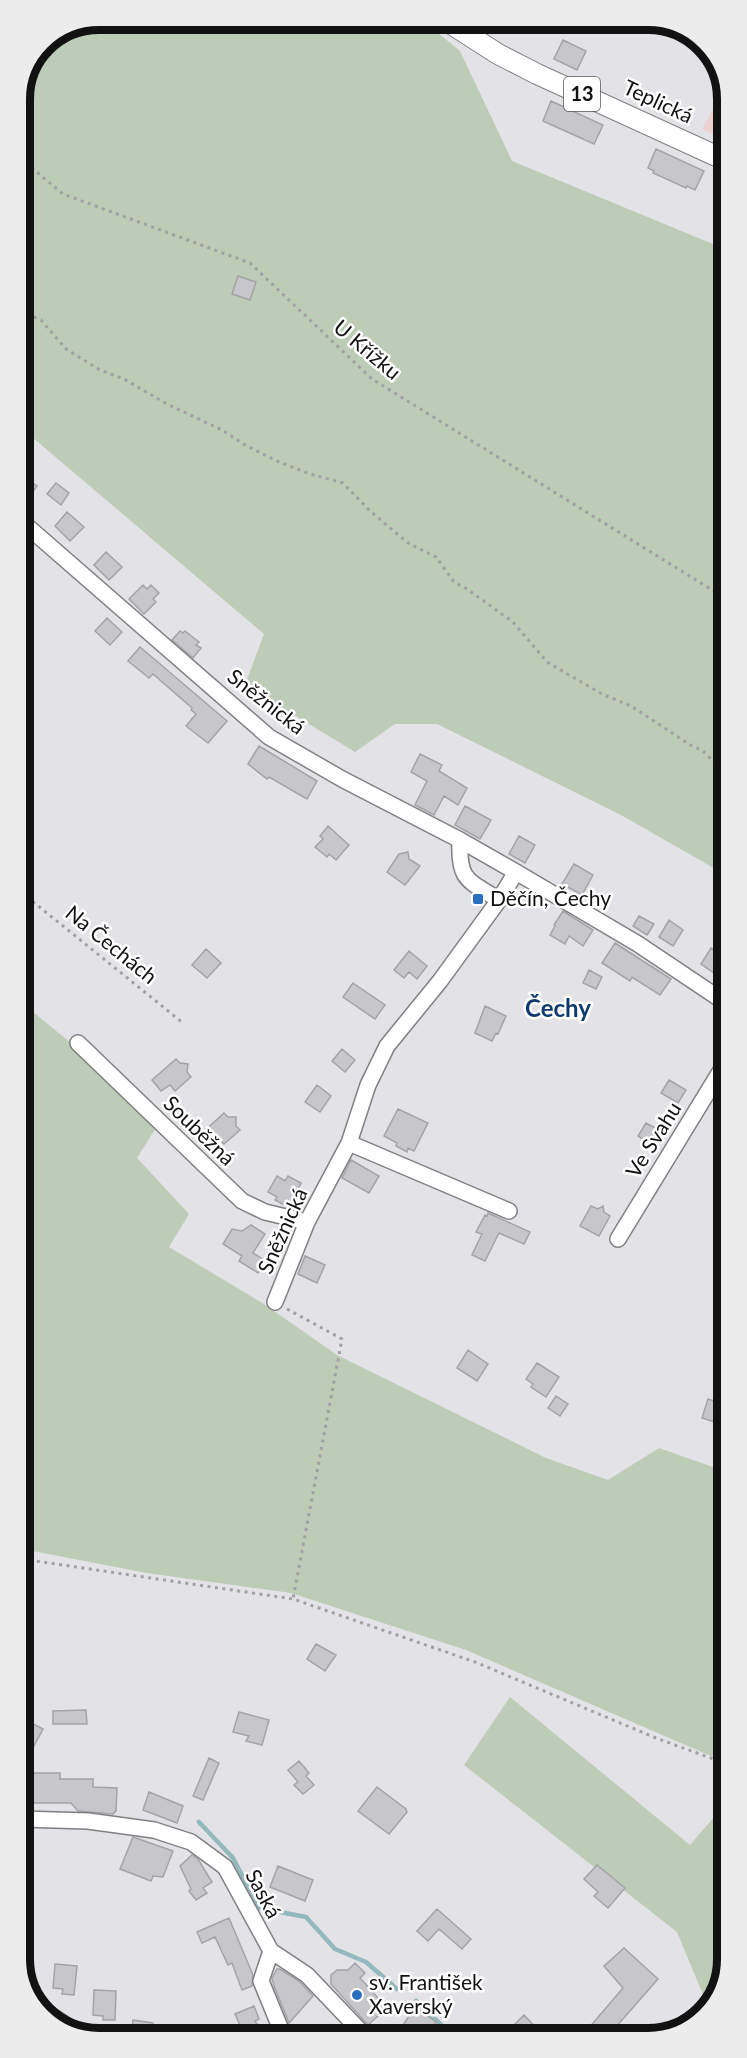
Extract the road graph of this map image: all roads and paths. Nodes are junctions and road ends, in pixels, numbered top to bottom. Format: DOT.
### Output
graph roads {
  1 [pos="461,30"];
  2 [pos="717,156"];
  3 [pos="30,166"];
  4 [pos="30,315"];
  5 [pos="30,529"];
  6 [pos="717,592"];
  7 [pos="717,765"];
  8 [pos="460,840"];
  9 [pos="516,872"];
  10 [pos="30,899"];
  11 [pos="500,900"];
  12 [pos="717,997"];
  13 [pos="183,1023"];
  14 [pos="78,1043"];
  15 [pos="717,1077"];
  16 [pos="349,1143"];
  17 [pos="509,1211"];
  18 [pos="307,1222"];
  19 [pos="618,1239"];
  20 [pos="275,1302"];
  21 [pos="30,1560"];
  22 [pos="293,1599"];
  23 [pos="717,1760"];
  24 [pos="30,1819"];
  25 [pos="271,1951"];
  26 [pos="280,2028"];
  27 [pos="357,2028"];
  1 -- 2 [label="main road, Teplická / 13"];
  3 -- 6 [label="path, U Křížku"];
  4 -- 7 [label="path"];
  5 -- 8 [label="street, Sněžnická"];
  8 -- 9 [label="street, Sněžnická"];
  8 -- 11 [label="street"];
  9 -- 11 [label="street, Sněžnická"];
  9 -- 12 [label="street, Sněžnická"];
  10 -- 13 [label="path, Na Čechách"];
  11 -- 16 [label="street, Sněžnická"];
  14 -- 18 [label="street, Souběžná"];
  15 -- 19 [label="street, Ve Svahu"];
  16 -- 17 [label="street"];
  16 -- 18 [label="street, Sněžnická"];
  18 -- 20 [label="street, Sněžnická"];
  20 -- 22 [label="path, Sněžnická"];
  21 -- 22 [label="path"];
  22 -- 23 [label="path"];
  24 -- 25 [label="street, Saská"];
  25 -- 26 [label="street, Saská"];
  25 -- 27 [label="street"];
}
